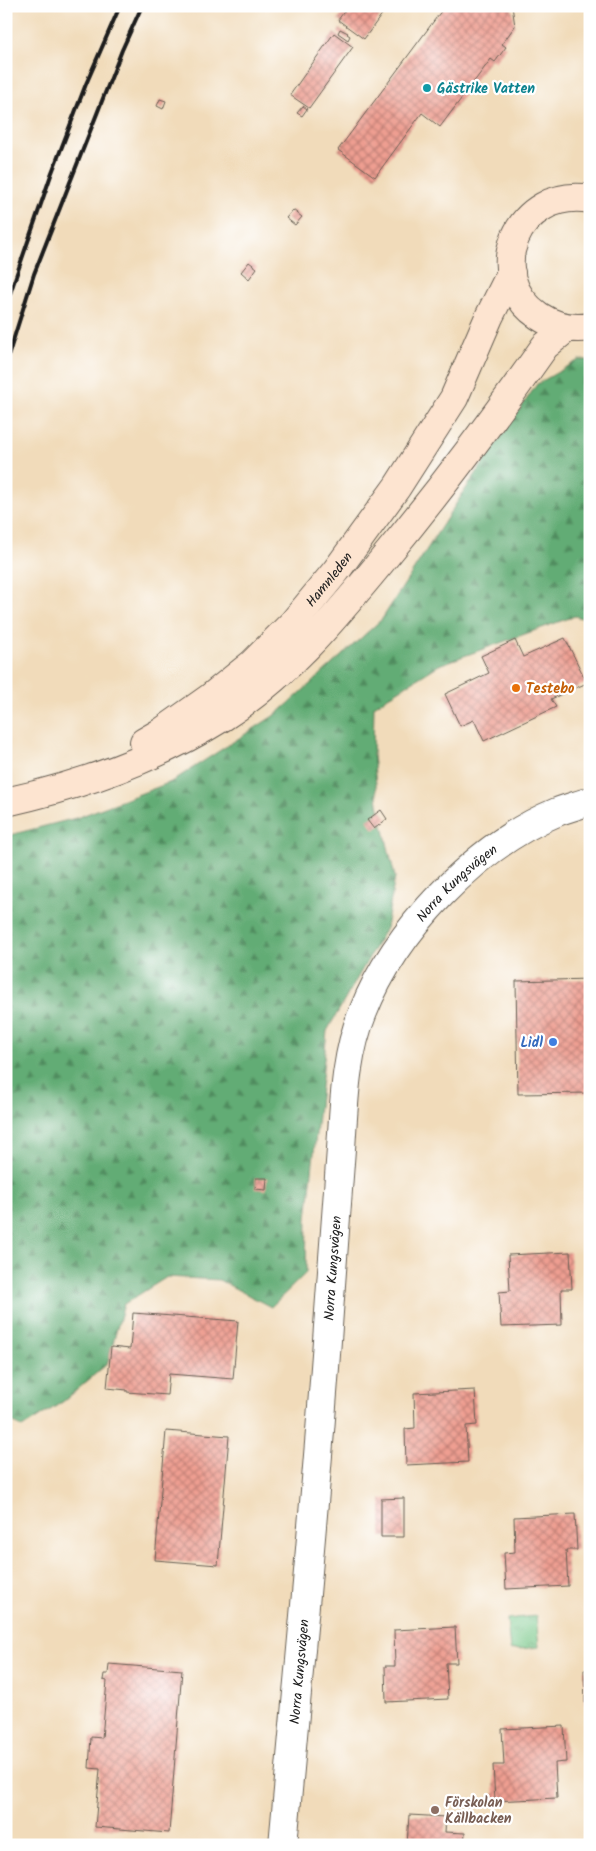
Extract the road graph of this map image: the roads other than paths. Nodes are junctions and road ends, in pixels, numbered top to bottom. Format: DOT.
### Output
graph roads {
  1 [pos="590,199"];
  2 [pos="511,273"];
  3 [pos="584,327"];
  4 [pos="45,794"];
  5 [pos="590,801"];
  6 [pos="6,802"];
  7 [pos="283,1845"];
  1 -- 2 [label="main road"];
  2 -- 3 [label="main road"];
  2 -- 4 [label="main road, Hamnleden"];
  3 -- 4 [label="main road, Hamnleden"];
  4 -- 6 [label="main road, Hamnleden"];
  5 -- 7 [label="street, Norra Kungsvägen"];
}
